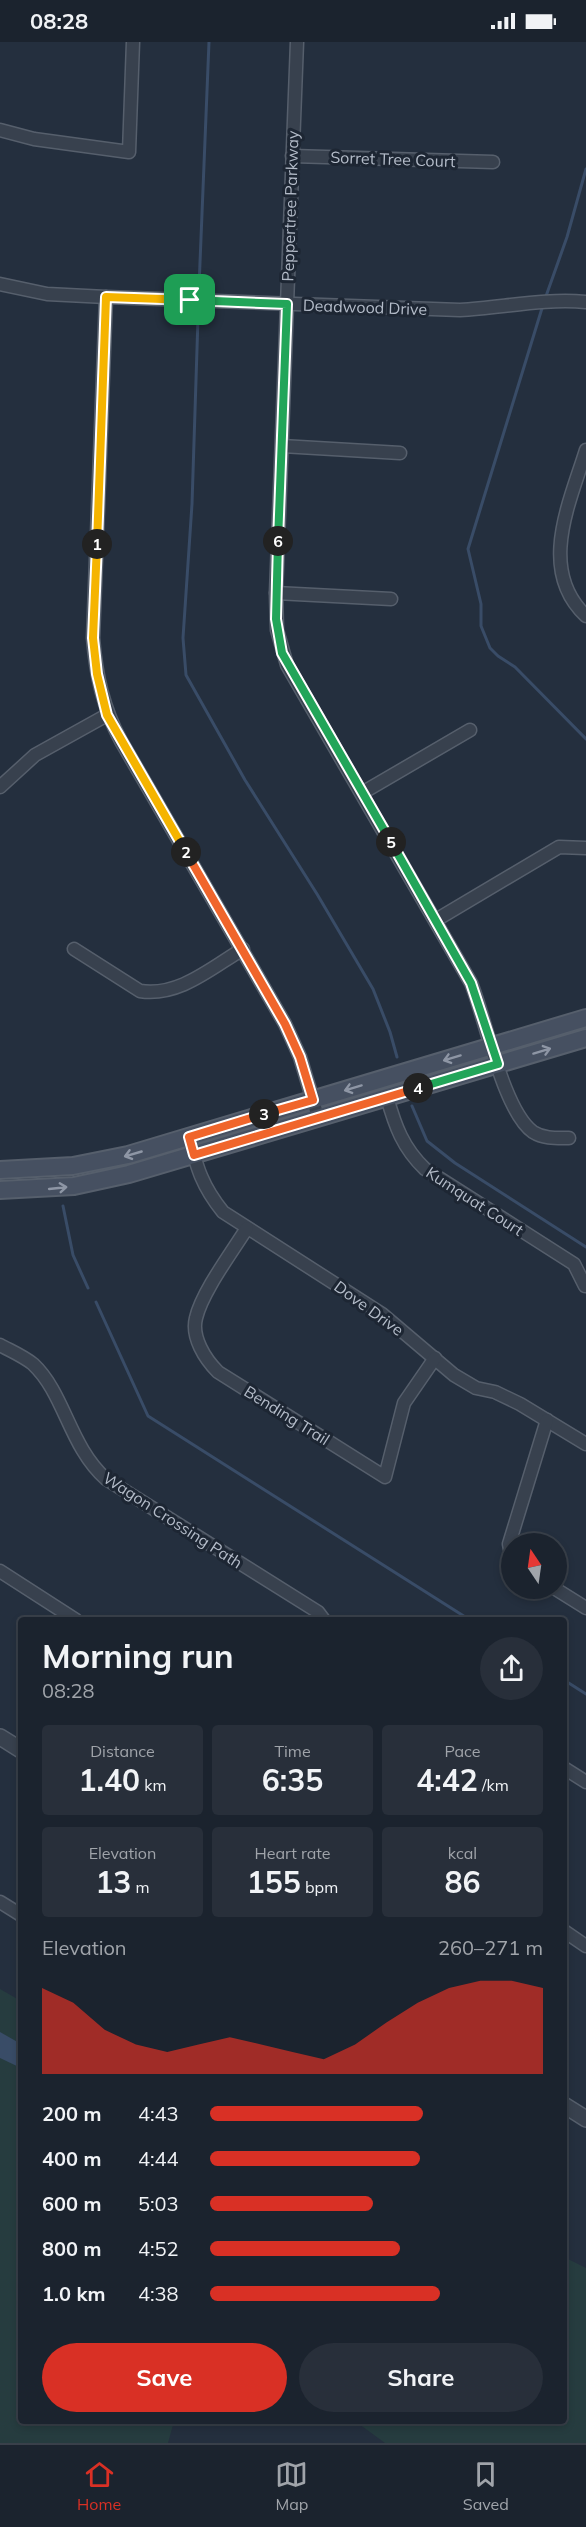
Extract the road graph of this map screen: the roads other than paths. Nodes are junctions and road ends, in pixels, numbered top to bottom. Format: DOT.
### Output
graph roads {
  1 [pos="133,42"];
  2 [pos="297,42"];
  3 [pos="0,130"];
  4 [pos="292,156"];
  5 [pos="493,162"];
  6 [pos="0,284"];
  7 [pos="106,297"];
  8 [pos="586,302"];
  9 [pos="287,304"];
  10 [pos="282,446"];
  11 [pos="586,450"];
  12 [pos="400,453"];
  13 [pos="276,594"];
  14 [pos="391,599"];
  15 [pos="586,616"];
  16 [pos="107,715"];
  17 [pos="470,730"];
  18 [pos="0,787"];
  19 [pos="362,793"];
  20 [pos="586,848"];
  21 [pos="436,920"];
  22 [pos="243,949"];
  23 [pos="74,950"];
  24 [pos="586,1018"];
  25 [pos="586,1038"];
  26 [pos="492,1046"];
  27 [pos="498,1064"];
  28 [pos="393,1096"];
  29 [pos="313,1100"];
  30 [pos="318,1117"];
  31 [pos="189,1137"];
  32 [pos="569,1138"];
  33 [pos="194,1155"];
  34 [pos="0,1170"];
  35 [pos="0,1190"];
  36 [pos="247,1228"];
  37 [pos="585,1286"];
  38 [pos="0,1345"];
  39 [pos="435,1358"];
  40 [pos="547,1420"];
  41 [pos="586,1444"];
  42 [pos="512,1533"];
  43 [pos="0,1571"];
  44 [pos="567,1596"];
  45 [pos="586,1608"];
  46 [pos="71,1617"];
  47 [pos="322,1617"];
  48 [pos="0,1737"];
  49 [pos="18,1748"];
  50 [pos="567,1770"];
  51 [pos="586,1782"];
  52 [pos="0,1902"];
  53 [pos="18,1913"];
  54 [pos="567,1934"];
  55 [pos="586,1946"];
  56 [pos="567,2107"];
  57 [pos="586,2119"];
  1 -- 3 [label="street"];
  2 -- 4 [label="street, Peppertree Parkway"];
  4 -- 5 [label="street, Sorret Tree Court"];
  4 -- 9 [label="street, Peppertree Parkway"];
  6 -- 7 [label="street, Deadwood Drive"];
  7 -- 9 [label="street, Deadwood Drive"];
  7 -- 16 [label="street"];
  8 -- 9 [label="street, Deadwood Drive"];
  9 -- 10 [label="street, Peppertree Parkway"];
  10 -- 12 [label="street"];
  10 -- 13 [label="street, Peppertree Parkway"];
  11 -- 15 [label="street"];
  13 -- 14 [label="street"];
  13 -- 19 [label="street, Peppertree Parkway"];
  16 -- 18 [label="street"];
  16 -- 22 [label="street"];
  17 -- 19 [label="street"];
  19 -- 21 [label="street, Peppertree Parkway"];
  20 -- 21 [label="street"];
  21 -- 26 [label="street, Peppertree Parkway"];
  22 -- 23 [label="street"];
  22 -- 29 [label="street"];
  24 -- 26 [label="main road"];
  27 -- 25 [label="main road, one-way"];
  26 -- 27 [label="street, Peppertree Parkway"];
  26 -- 29 [label="main road, one-way"];
  27 -- 28 [label="main road"];
  27 -- 32 [label="street, Peppertree Parkway"];
  28 -- 30 [label="main road"];
  28 -- 37 [label="street, Kumquat Court"];
  29 -- 30 [label="street"];
  29 -- 31 [label="main road"];
  30 -- 33 [label="main road"];
  31 -- 33 [label="street, Dove Drive"];
  31 -- 34 [label="main road, one-way"];
  35 -- 33 [label="main road, one-way"];
  33 -- 36 [label="street, Dove Drive"];
  36 -- 39 [label="street, Dove Drive"];
  36 -- 39 [label="street, Bending Trail"];
  38 -- 47 [label="street, Wagon Crossing Path"];
  39 -- 40 [label="street, Dove Drive"];
  40 -- 41 [label="street, Dove Drive"];
  40 -- 42 [label="street"];
  43 -- 46 [label="street"];
  44 -- 45 [label="street"];
  48 -- 49 [label="street"];
  50 -- 51 [label="street"];
  52 -- 53 [label="street"];
  54 -- 55 [label="street"];
  56 -- 57 [label="street"];
}
